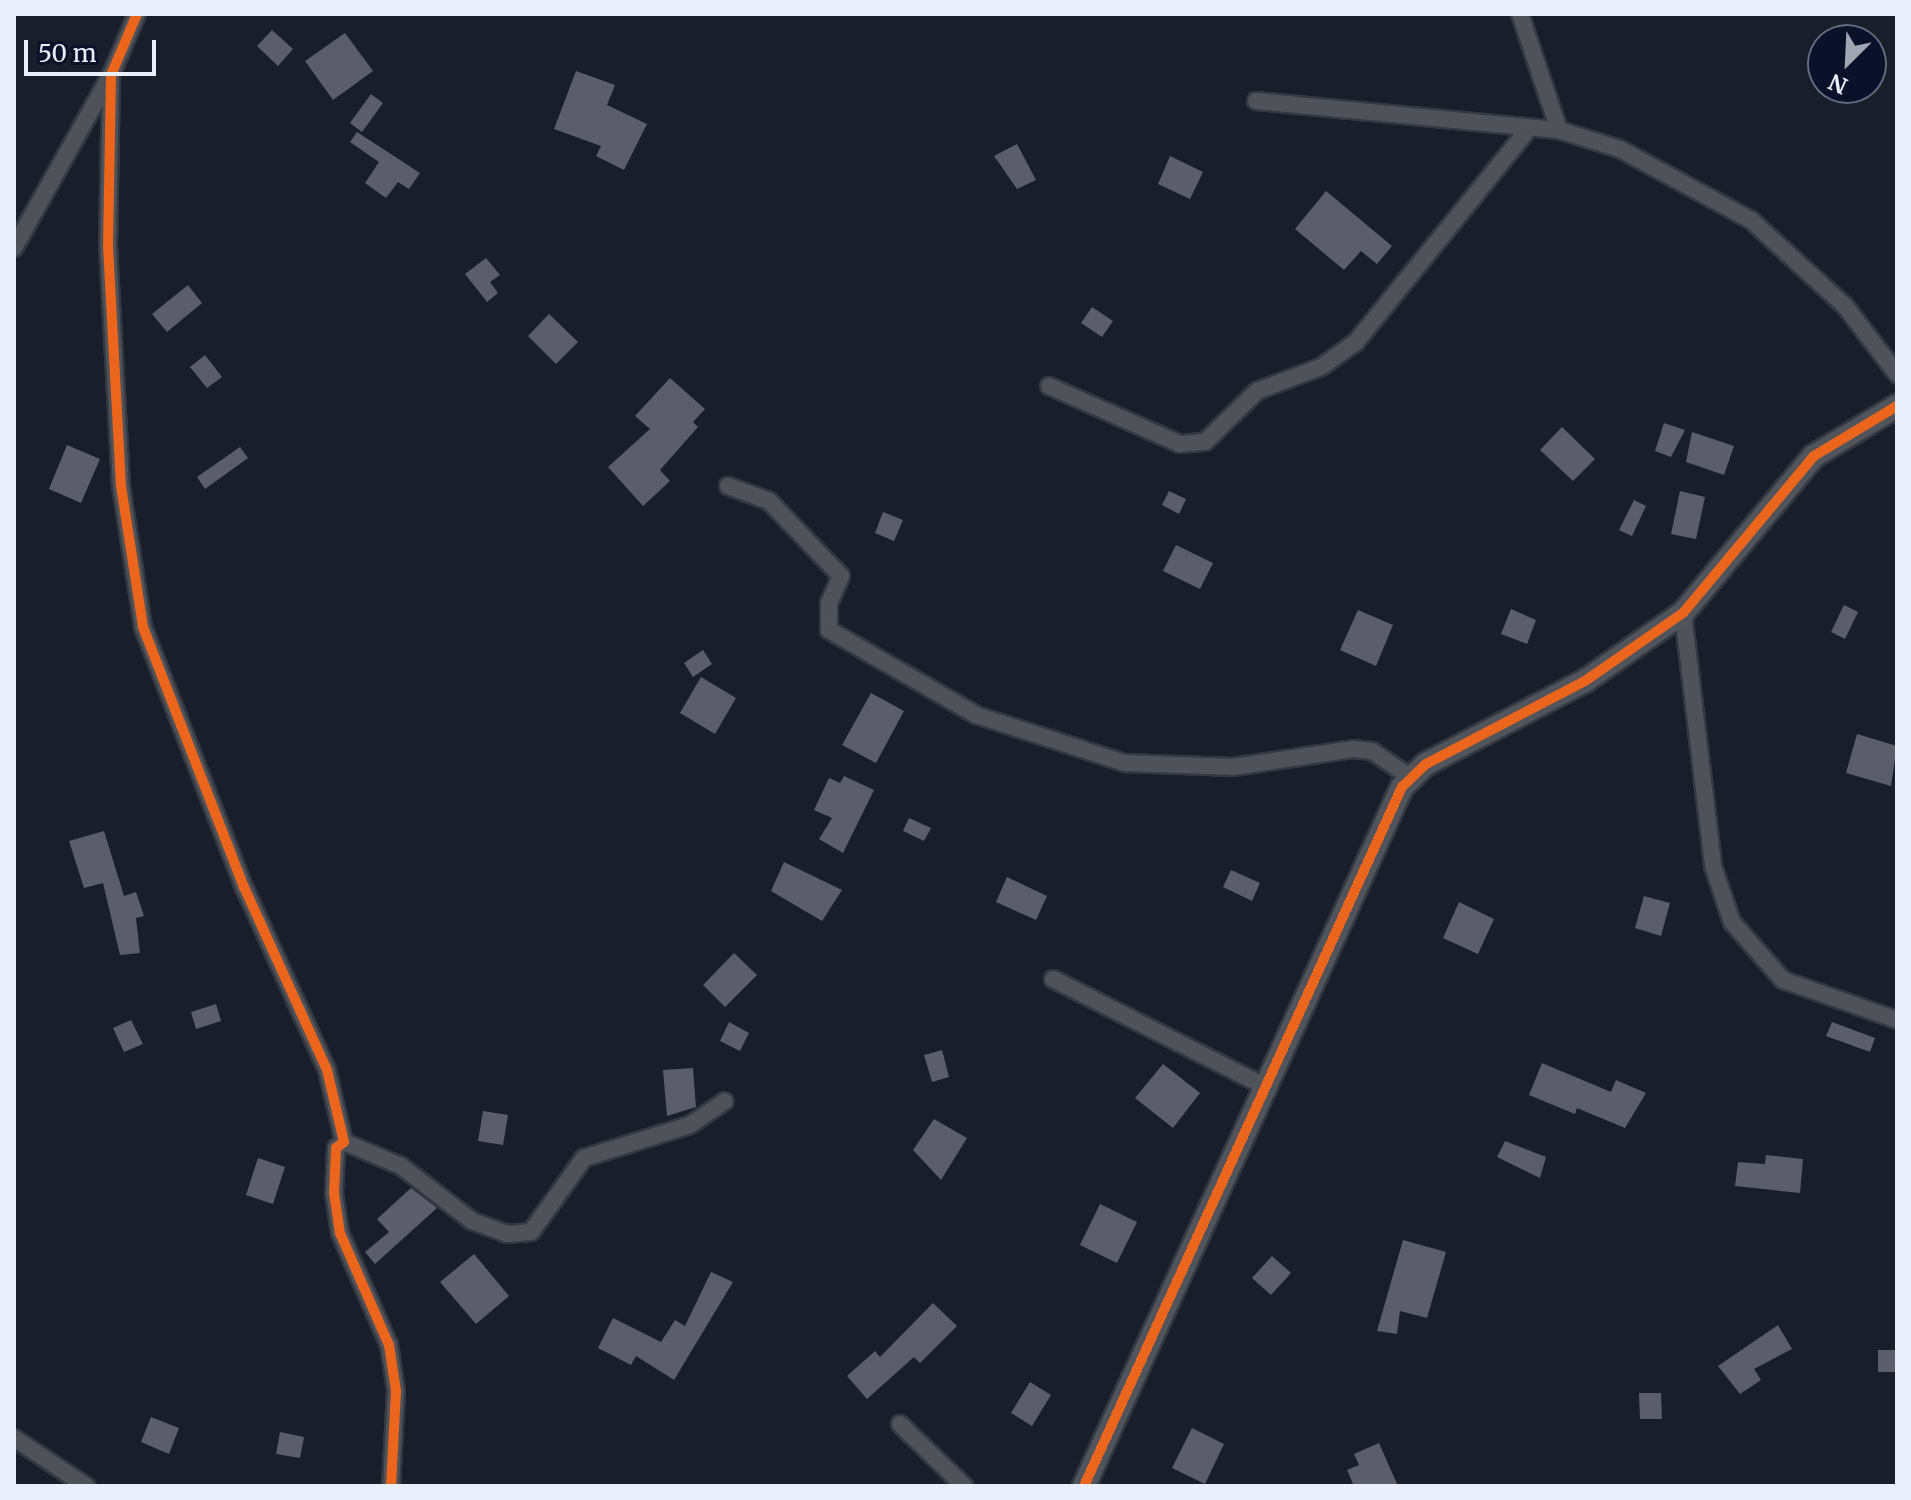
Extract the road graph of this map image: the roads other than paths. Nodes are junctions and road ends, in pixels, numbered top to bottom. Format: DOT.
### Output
graph roads {
  1 [pos="137,14"];
  2 [pos="1520,14"];
  3 [pos="111,75"];
  4 [pos="1256,101"];
  5 [pos="112,120"];
  6 [pos="1529,128"];
  7 [pos="1559,130"];
  8 [pos="78,143"];
  9 [pos="14,248"];
  10 [pos="1897,374"];
  11 [pos="1049,386"];
  12 [pos="1897,406"];
  13 [pos="728,486"];
  14 [pos="1683,613"];
  15 [pos="1410,777"];
  16 [pos="1053,979"];
  17 [pos="1897,1020"];
  18 [pos="1264,1086"];
  19 [pos="725,1101"];
  20 [pos="344,1142"];
  21 [pos="900,1424"];
  22 [pos="14,1438"];
  23 [pos="86,1486"];
  24 [pos="391,1486"];
  25 [pos="964,1486"];
  26 [pos="1084,1486"];
  1 -- 3 [label="street"];
  2 -- 7 [label="street"];
  3 -- 5 [label="street"];
  3 -- 8 [label="street"];
  4 -- 6 [label="street"];
  5 -- 8 [label="street"];
  5 -- 20 [label="street"];
  6 -- 7 [label="street"];
  6 -- 11 [label="street"];
  7 -- 10 [label="street"];
  8 -- 9 [label="street"];
  12 -- 14 [label="street"];
  13 -- 15 [label="street"];
  14 -- 15 [label="street"];
  14 -- 17 [label="street"];
  15 -- 18 [label="street"];
  16 -- 18 [label="street"];
  18 -- 26 [label="street"];
  19 -- 20 [label="street"];
  20 -- 24 [label="street"];
  21 -- 25 [label="street"];
  22 -- 23 [label="street"];
}
